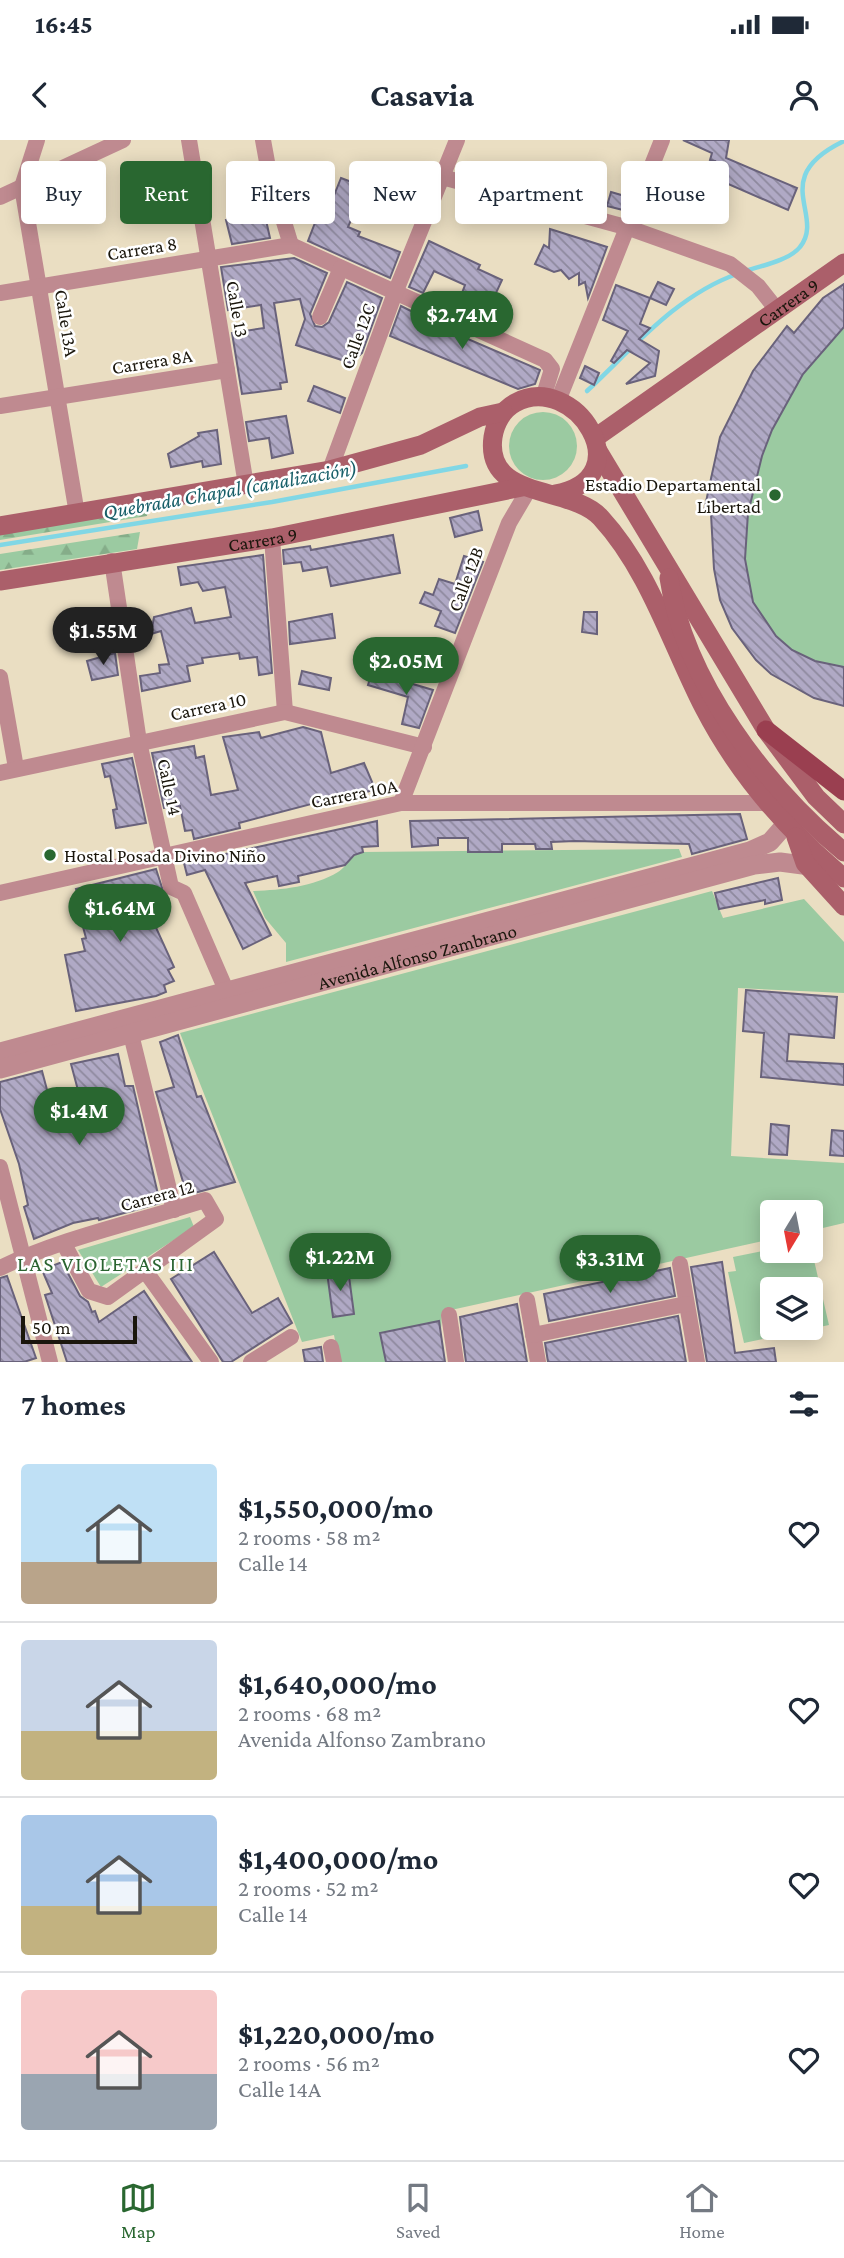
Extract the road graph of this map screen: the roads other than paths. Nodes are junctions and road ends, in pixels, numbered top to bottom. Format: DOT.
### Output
graph roads {
  1 [pos="37,140"];
  2 [pos="123,140"];
  3 [pos="190,140"];
  4 [pos="263,140"];
  5 [pos="457,140"];
  6 [pos="662,140"];
  7 [pos="30,161"];
  8 [pos="78,161"];
  9 [pos="442,177"];
  10 [pos="21,187"];
  11 [pos="0,197"];
  12 [pos="28,224"];
  13 [pos="629,228"];
  14 [pos="291,245"];
  15 [pos="208,258"];
  16 [pos="844,263"];
  17 [pos="341,268"];
  18 [pos="39,286"];
  19 [pos="0,293"];
  20 [pos="395,293"];
  21 [pos="778,310"];
  22 [pos="320,317"];
  23 [pos="228,370"];
  24 [pos="57,396"];
  25 [pos="551,400"];
  26 [pos="0,406"];
  27 [pos="503,412"];
  28 [pos="597,444"];
  29 [pos="330,470"];
  30 [pos="246,485"];
  31 [pos="526,488"];
  32 [pos="555,494"];
  33 [pos="77,514"];
  34 [pos="0,526"];
  35 [pos="272,538"];
  36 [pos="113,561"];
  37 [pos="668,570"];
  38 [pos="0,581"];
  39 [pos="0,677"];
  40 [pos="285,712"];
  41 [pos="766,730"];
  42 [pos="139,742"];
  43 [pos="424,747"];
  44 [pos="16,768"];
  45 [pos="0,773"];
  46 [pos="844,791"];
  47 [pos="401,803"];
  48 [pos="766,803"];
  49 [pos="844,824"];
  50 [pos="790,829"];
  51 [pos="844,852"];
  52 [pos="162,854"];
  53 [pos="805,863"];
  54 [pos="841,875"];
  55 [pos="0,893"];
  56 [pos="844,906"];
  57 [pos="226,990"];
  58 [pos="128,1025"];
  59 [pos="0,1052"];
  60 [pos="0,1069"];
  61 [pos="0,1167"];
  62 [pos="174,1210"];
  63 [pos="64,1244"];
  64 [pos="23,1257"];
  65 [pos="680,1264"];
  66 [pos="0,1268"];
  67 [pos="146,1272"];
  68 [pos="527,1300"];
  69 [pos="686,1304"];
  70 [pos="449,1315"];
  71 [pos="533,1335"];
  72 [pos="291,1337"];
  73 [pos="49,1362"];
  74 [pos="211,1362"];
  75 [pos="251,1362"];
  76 [pos="456,1362"];
  77 [pos="538,1362"];
  78 [pos="697,1362"];
  1 -- 7 [label="street, Calle 13A"];
  2 -- 8 [label="street"];
  3 -- 15 [label="street, Calle 13"];
  4 -- 14 [label="street"];
  5 -- 9 [label="street, Calle 12C"];
  6 -- 13 [label="street"];
  9 -- 13 [label="street"];
  9 -- 20 [label="street, Calle 12C"];
  10 -- 11 [label="street"];
  12 -- 18 [label="street, Calle 13A"];
  13 -- 21 [label="street"];
  13 -- 25 [label="street"];
  14 -- 15 [label="street, Carrera 8"];
  14 -- 17 [label="street"];
  15 -- 18 [label="street, Carrera 8"];
  15 -- 23 [label="street, Calle 13"];
  16 -- 21 [label="main road, Carrera 9"];
  17 -- 20 [label="street"];
  17 -- 22 [label="street"];
  18 -- 19 [label="street, Carrera 8"];
  18 -- 24 [label="street, Calle 13A"];
  20 -- 25 [label="street"];
  20 -- 29 [label="street, Calle 12C"];
  21 -- 28 [label="main road, Carrera 9"];
  23 -- 24 [label="street, Carrera 8A"];
  23 -- 30 [label="street, Calle 13"];
  24 -- 26 [label="street, Carrera 8A"];
  24 -- 33 [label="street, Calle 13A"];
  25 -- 27 [label="main road"];
  25 -- 28 [label="main road"];
  27 -- 29 [label="main road"];
  27 -- 31 [label="main road"];
  28 -- 32 [label="main road"];
  28 -- 37 [label="main road"];
  29 -- 30 [label="main road"];
  30 -- 33 [label="main road"];
  31 -- 32 [label="main road"];
  31 -- 35 [label="main road, Carrera 9"];
  31 -- 43 [label="street, Calle 12B"];
  32 -- 48 [label="main road"];
  33 -- 34 [label="main road"];
  35 -- 36 [label="main road, Carrera 9"];
  35 -- 40 [label="street"];
  36 -- 38 [label="main road, Carrera 9"];
  36 -- 42 [label="street, Calle 14"];
  37 -- 41 [label="main road"];
  37 -- 51 [label="main road"];
  39 -- 44 [label="street"];
  40 -- 42 [label="street, Carrera 10"];
  40 -- 43 [label="street, Carrera 10"];
  41 -- 46 [label="main road"];
  41 -- 49 [label="main road"];
  42 -- 44 [label="street, Carrera 10"];
  42 -- 52 [label="street, Calle 14"];
  43 -- 47 [label="street, Calle 12B"];
  44 -- 45 [label="street, Carrera 10"];
  47 -- 48 [label="street, Carrera 10A"];
  47 -- 52 [label="street, Carrera 10A"];
  48 -- 50 [label="main road"];
  50 -- 53 [label="main road"];
  50 -- 54 [label="main road"];
  50 -- 57 [label="street, Avenida Alfonso Zambrano"];
  52 -- 55 [label="street, Carrera 10A"];
  52 -- 57 [label="street, Calle 14"];
  53 -- 54 [label="street, Avenida Alfonso Zambrano"];
  53 -- 56 [label="main road"];
  53 -- 58 [label="street, Avenida Alfonso Zambrano"];
  57 -- 58 [label="street, Avenida Alfonso Zambrano"];
  58 -- 59 [label="street, Avenida Alfonso Zambrano"];
  58 -- 60 [label="street, Avenida Alfonso Zambrano"];
  58 -- 62 [label="street"];
  61 -- 64 [label="street"];
  62 -- 63 [label="street, Carrera 12"];
  62 -- 67 [label="street, Carrera 12"];
  63 -- 64 [label="street, Carrera 12"];
  63 -- 67 [label="street, Carrera 12"];
  64 -- 66 [label="street, Carrera 12"];
  64 -- 73 [label="street"];
  65 -- 69 [label="street"];
  67 -- 74 [label="street"];
  68 -- 71 [label="street"];
  69 -- 71 [label="street"];
  69 -- 78 [label="street"];
  70 -- 76 [label="street"];
  71 -- 77 [label="street"];
  72 -- 75 [label="street"];
}
